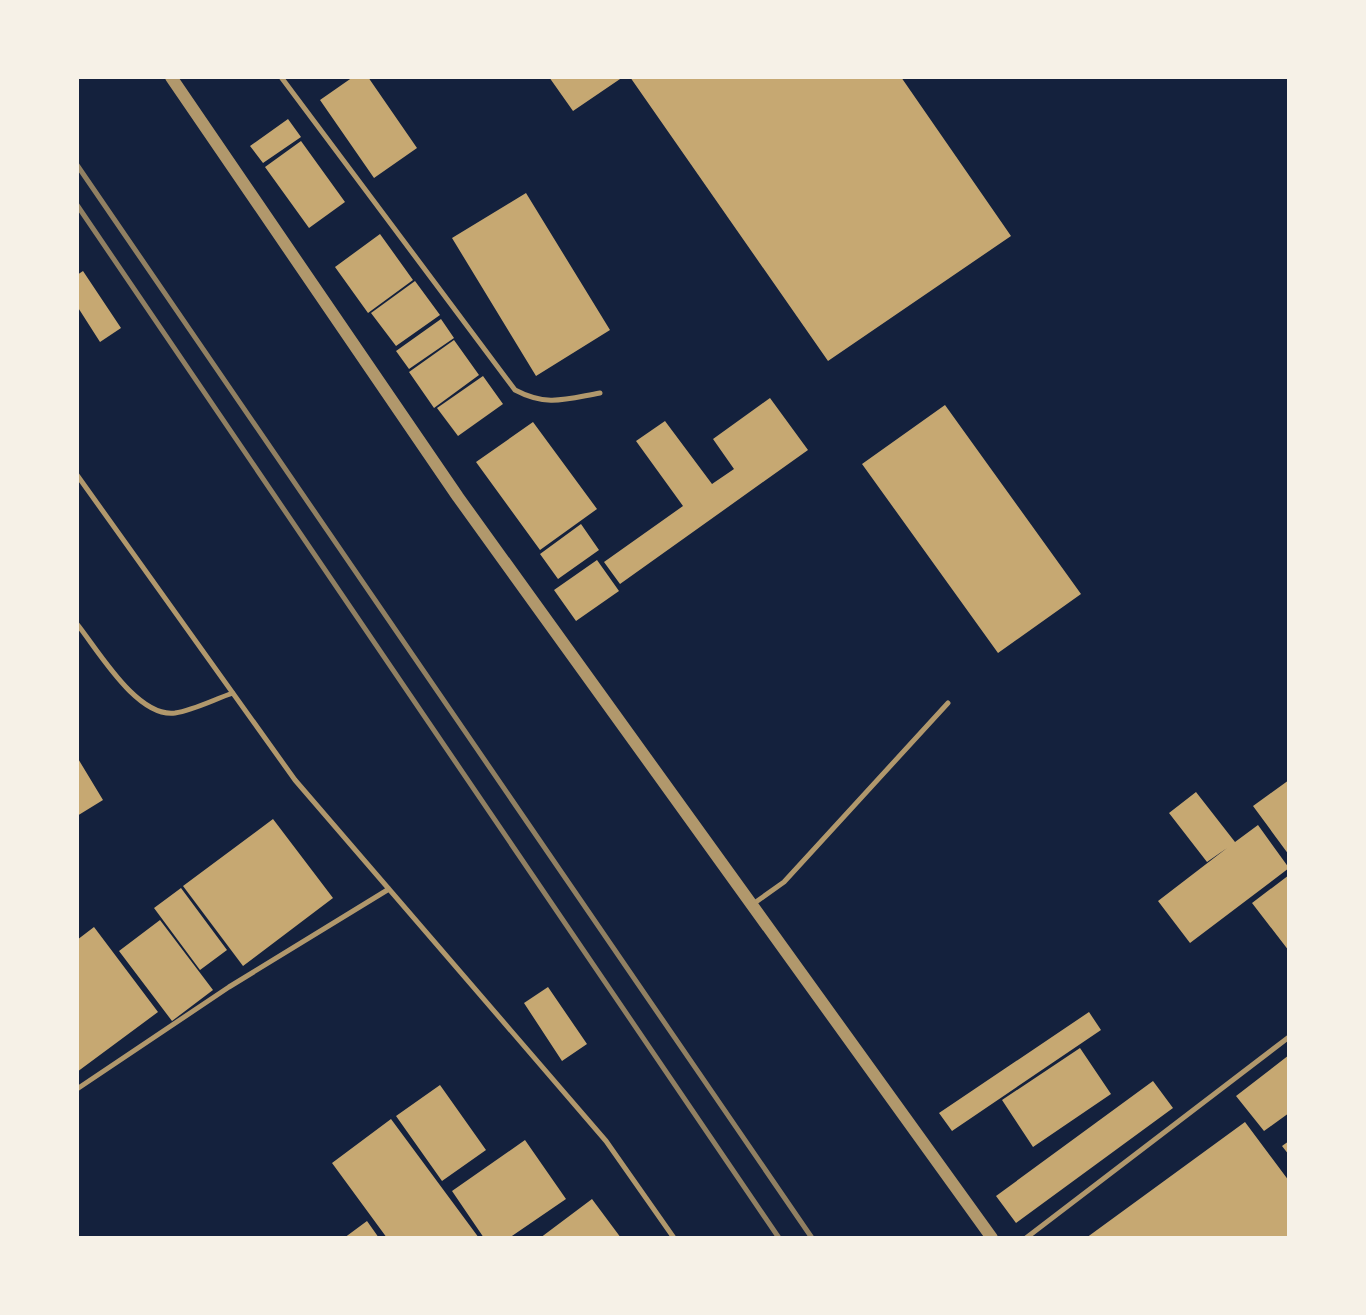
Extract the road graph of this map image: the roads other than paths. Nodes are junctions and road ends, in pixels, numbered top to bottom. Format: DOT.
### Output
graph roads {
  1 [pos="171,77"];
  2 [pos="281,77"];
  3 [pos="600,393"];
  4 [pos="77,475"];
  5 [pos="77,624"];
  6 [pos="233,693"];
  7 [pos="948,702"];
  8 [pos="389,889"];
  9 [pos="753,904"];
  10 [pos="1289,1037"];
  11 [pos="77,1088"];
  12 [pos="674,1238"];
  13 [pos="992,1238"];
  14 [pos="1026,1238"];
  1 -- 9 [label="street"];
  2 -- 3 [label="lane"];
  4 -- 6 [label="lane"];
  5 -- 6 [label="lane"];
  6 -- 8 [label="lane"];
  7 -- 9 [label="lane"];
  8 -- 11 [label="lane"];
  8 -- 12 [label="lane"];
  9 -- 13 [label="street"];
  10 -- 14 [label="lane"];
}
